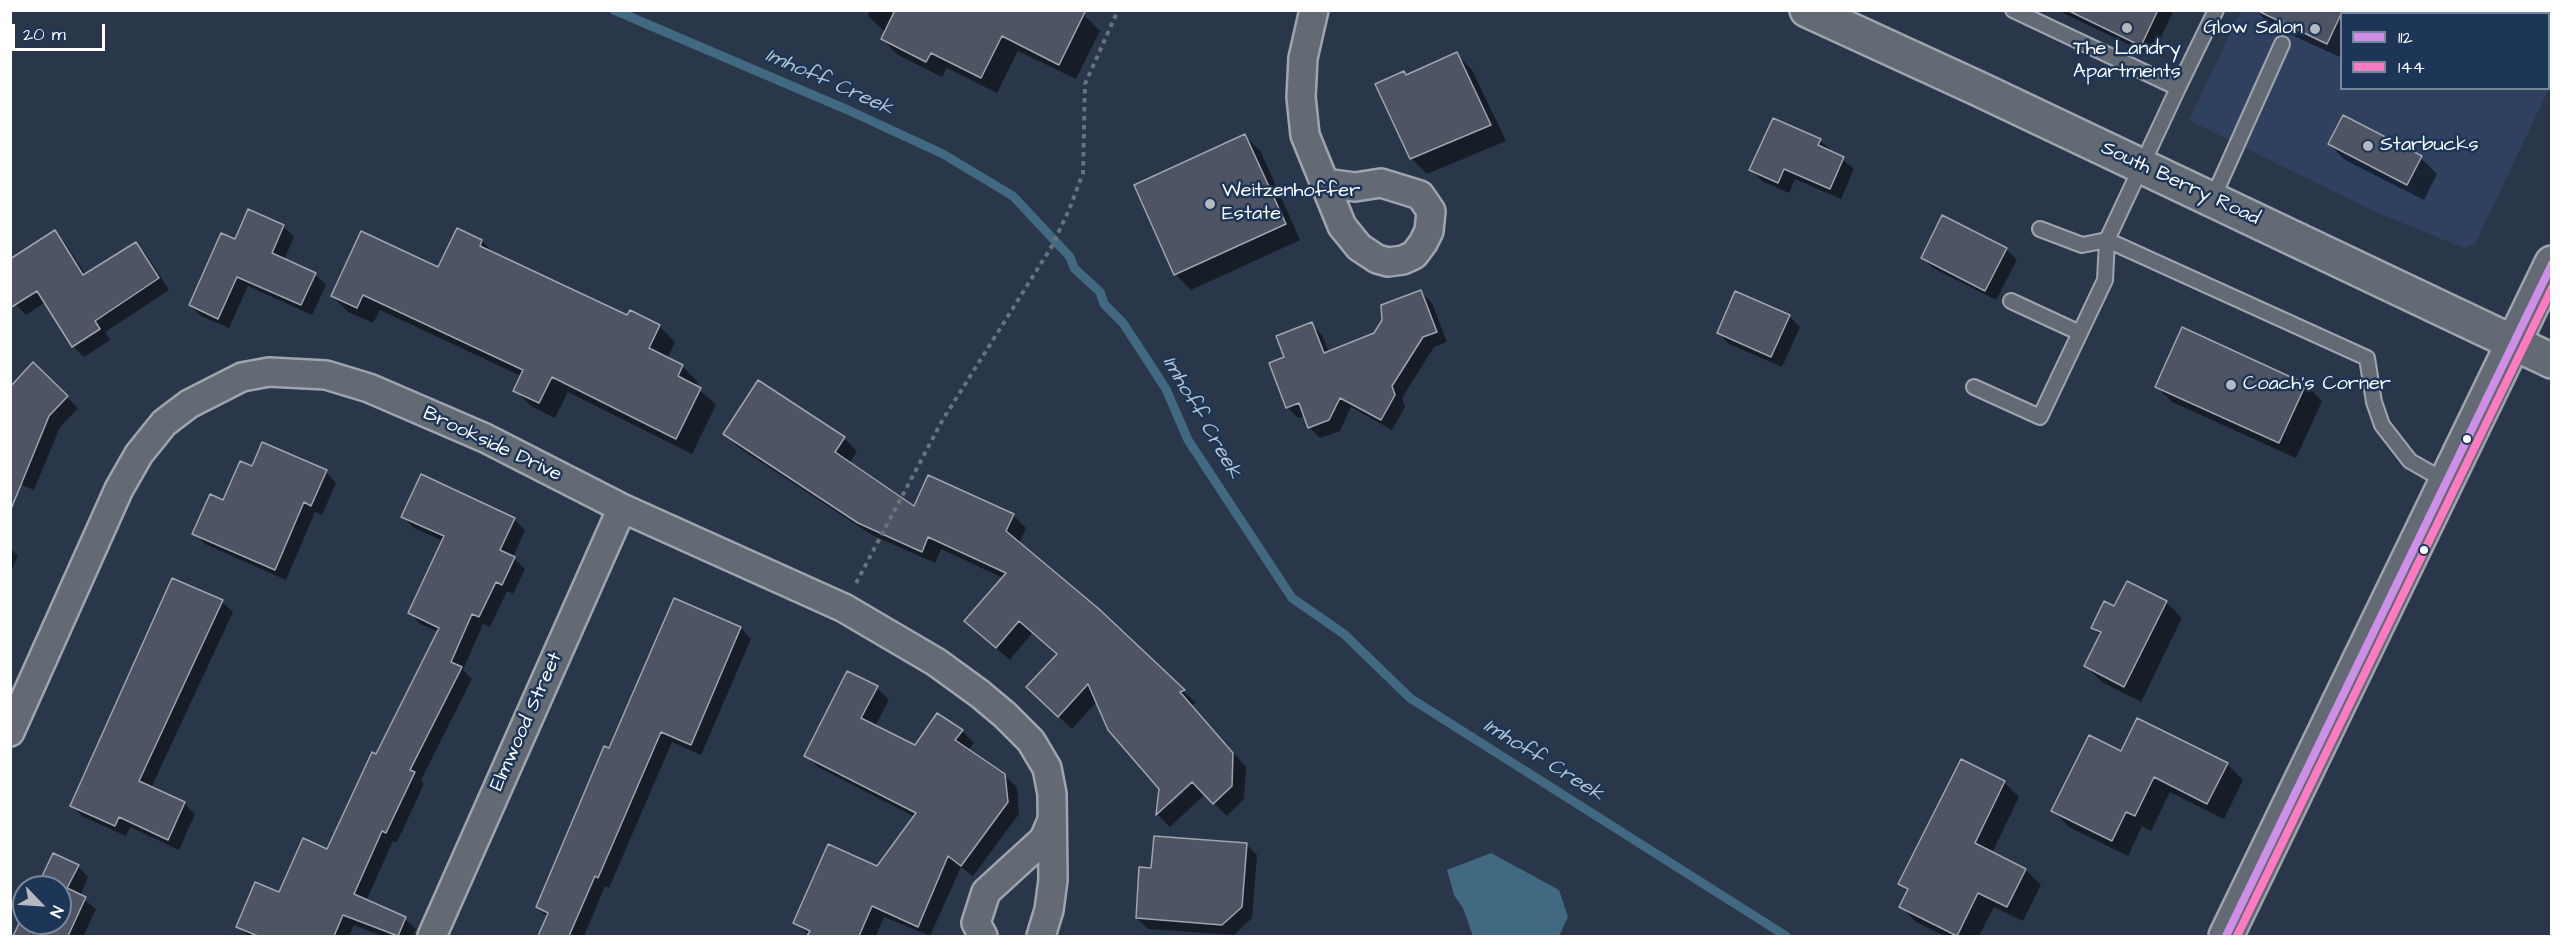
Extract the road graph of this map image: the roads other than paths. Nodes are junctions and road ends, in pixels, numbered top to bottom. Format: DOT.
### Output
graph roads {
  1 [pos="1314,10"];
  2 [pos="1806,10"];
  3 [pos="2013,10"];
  4 [pos="2216,10"];
  5 [pos="2282,44"];
  6 [pos="2178,88"];
  7 [pos="2142,166"];
  8 [pos="1326,183"];
  9 [pos="2212,200"];
  10 [pos="2040,229"];
  11 [pos="2107,240"];
  12 [pos="2552,263"];
  13 [pos="2011,301"];
  14 [pos="2080,333"];
  15 [pos="2514,343"];
  16 [pos="2552,361"];
  17 [pos="1974,387"];
  18 [pos="2447,482"];
  19 [pos="622,508"];
  20 [pos="10,732"];
  21 [pos="1052,820"];
  22 [pos="432,936"];
  23 [pos="983,936"];
  24 [pos="1041,936"];
  25 [pos="2226,936"];
  1 -- 8 [label="street"];
  2 -- 7 [label="street, South Berry Road"];
  3 -- 6 [label="lane"];
  4 -- 6 [label="lane"];
  5 -- 9 [label="lane"];
  6 -- 7 [label="lane"];
  7 -- 9 [label="street, South Berry Road"];
  7 -- 11 [label="lane"];
  9 -- 15 [label="street, South Berry Road"];
  10 -- 11 [label="lane"];
  11 -- 14 [label="lane"];
  11 -- 18 [label="lane"];
  12 -- 15 [label="street"];
  13 -- 14 [label="lane"];
  14 -- 17 [label="lane"];
  15 -- 16 [label="street, South Berry Road"];
  15 -- 18 [label="street"];
  18 -- 25 [label="street"];
  19 -- 20 [label="street, Brookside Drive"];
  19 -- 21 [label="street, Brookside Drive"];
  19 -- 22 [label="street, Elmwood Street"];
  21 -- 23 [label="street"];
  21 -- 24 [label="street, Brookside Drive"];
}
